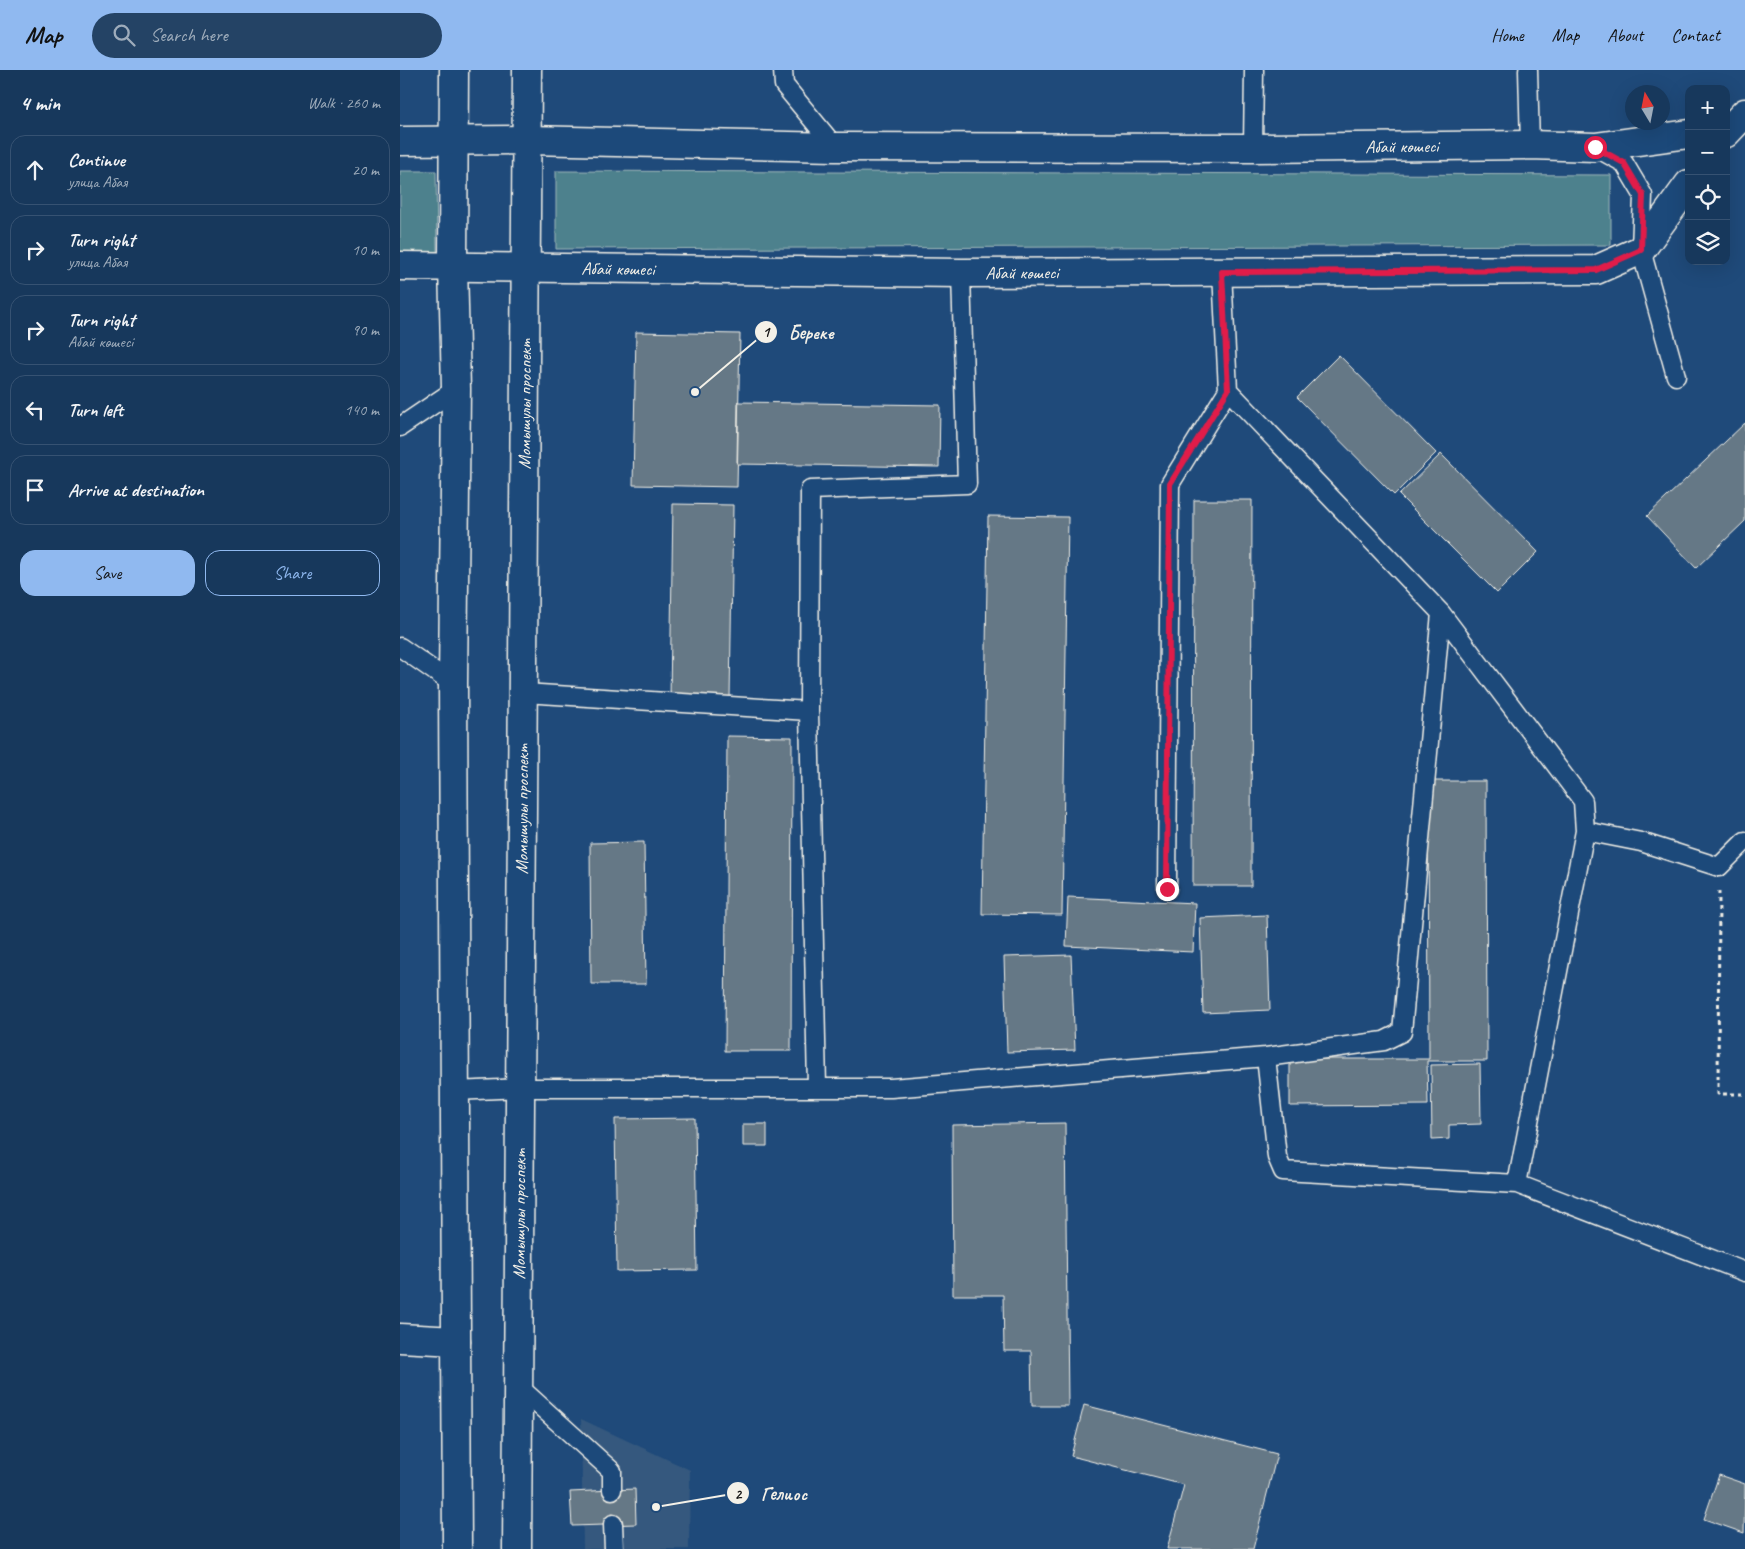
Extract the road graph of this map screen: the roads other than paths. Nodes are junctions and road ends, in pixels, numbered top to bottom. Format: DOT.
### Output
graph roads {
  1 [pos="454,70"];
  2 [pos="527,70"];
  3 [pos="783,70"];
  4 [pos="1254,70"];
  5 [pos="1528,70"];
  6 [pos="1685,135"];
  7 [pos="528,140"];
  8 [pos="400,141"];
  9 [pos="454,141"];
  10 [pos="1530,145"];
  11 [pos="835,147"];
  12 [pos="1595,147"];
  13 [pos="1253,148"];
  14 [pos="1685,190"];
  15 [pos="1641,250"];
  16 [pos="453,265"];
  17 [pos="400,266"];
  18 [pos="525,266"];
  19 [pos="1222,272"];
  20 [pos="960,273"];
  21 [pos="1676,376"];
  22 [pos="456,389"];
  23 [pos="1228,390"];
  24 [pos="400,427"];
  25 [pos="1441,613"];
  26 [pos="400,648"];
  27 [pos="453,684"];
  28 [pos="524,693"];
  29 [pos="809,711"];
  30 [pos="1585,831"];
  31 [pos="1745,841"];
  32 [pos="1167,889"];
  33 [pos="1266,1057"];
  34 [pos="817,1087"];
  35 [pos="520,1088"];
  36 [pos="455,1091"];
  37 [pos="1517,1184"];
  38 [pos="1745,1272"];
  39 [pos="400,1338"];
  40 [pos="456,1341"];
  41 [pos="517,1385"];
  42 [pos="612,1490"];
  43 [pos="613,1524"];
  44 [pos="457,1549"];
  45 [pos="517,1549"];
  46 [pos="614,1549"];
  1 -- 9 [label="street"];
  2 -- 7 [label="street, Момышулы проспект"];
  3 -- 11 [label="lane"];
  4 -- 13 [label="lane"];
  5 -- 10 [label="lane"];
  6 -- 12 [label="street, Абай көшесі"];
  7 -- 9 [label="street, Абай көшесі"];
  7 -- 11 [label="street, Абай көшесі"];
  7 -- 18 [label="street, Момышулы проспект"];
  8 -- 9 [label="street, Абай көшесі"];
  9 -- 16 [label="street"];
  10 -- 12 [label="street, Абай көшесі"];
  10 -- 13 [label="street, Абай көшесі"];
  11 -- 13 [label="street, Абай көшесі"];
  12 -- 15 [label="lane"];
  14 -- 15 [label="street"];
  15 -- 19 [label="street, Абай көшесі"];
  15 -- 21 [label="lane"];
  16 -- 17 [label="street, Абай көшесі"];
  16 -- 18 [label="street, Абай көшесі"];
  16 -- 22 [label="street"];
  18 -- 20 [label="street, Абай көшесі"];
  18 -- 28 [label="street, Момышулы проспект"];
  19 -- 20 [label="street, Абай көшесі"];
  19 -- 23 [label="lane"];
  20 -- 29 [label="lane"];
  22 -- 24 [label="lane"];
  22 -- 27 [label="street"];
  23 -- 25 [label="lane"];
  23 -- 32 [label="lane"];
  25 -- 30 [label="lane"];
  25 -- 33 [label="lane"];
  26 -- 27 [label="lane"];
  27 -- 36 [label="street"];
  28 -- 29 [label="lane"];
  28 -- 35 [label="street, Момышулы проспект"];
  29 -- 34 [label="lane"];
  30 -- 31 [label="lane"];
  30 -- 37 [label="lane"];
  33 -- 34 [label="lane"];
  33 -- 37 [label="lane"];
  34 -- 35 [label="lane"];
  35 -- 36 [label="lane"];
  35 -- 41 [label="street, Момышулы проспект"];
  36 -- 40 [label="street"];
  37 -- 38 [label="lane"];
  39 -- 40 [label="street"];
  40 -- 44 [label="street"];
  41 -- 42 [label="lane"];
  41 -- 45 [label="street, Момышулы проспект"];
  43 -- 46 [label="lane"];
}
